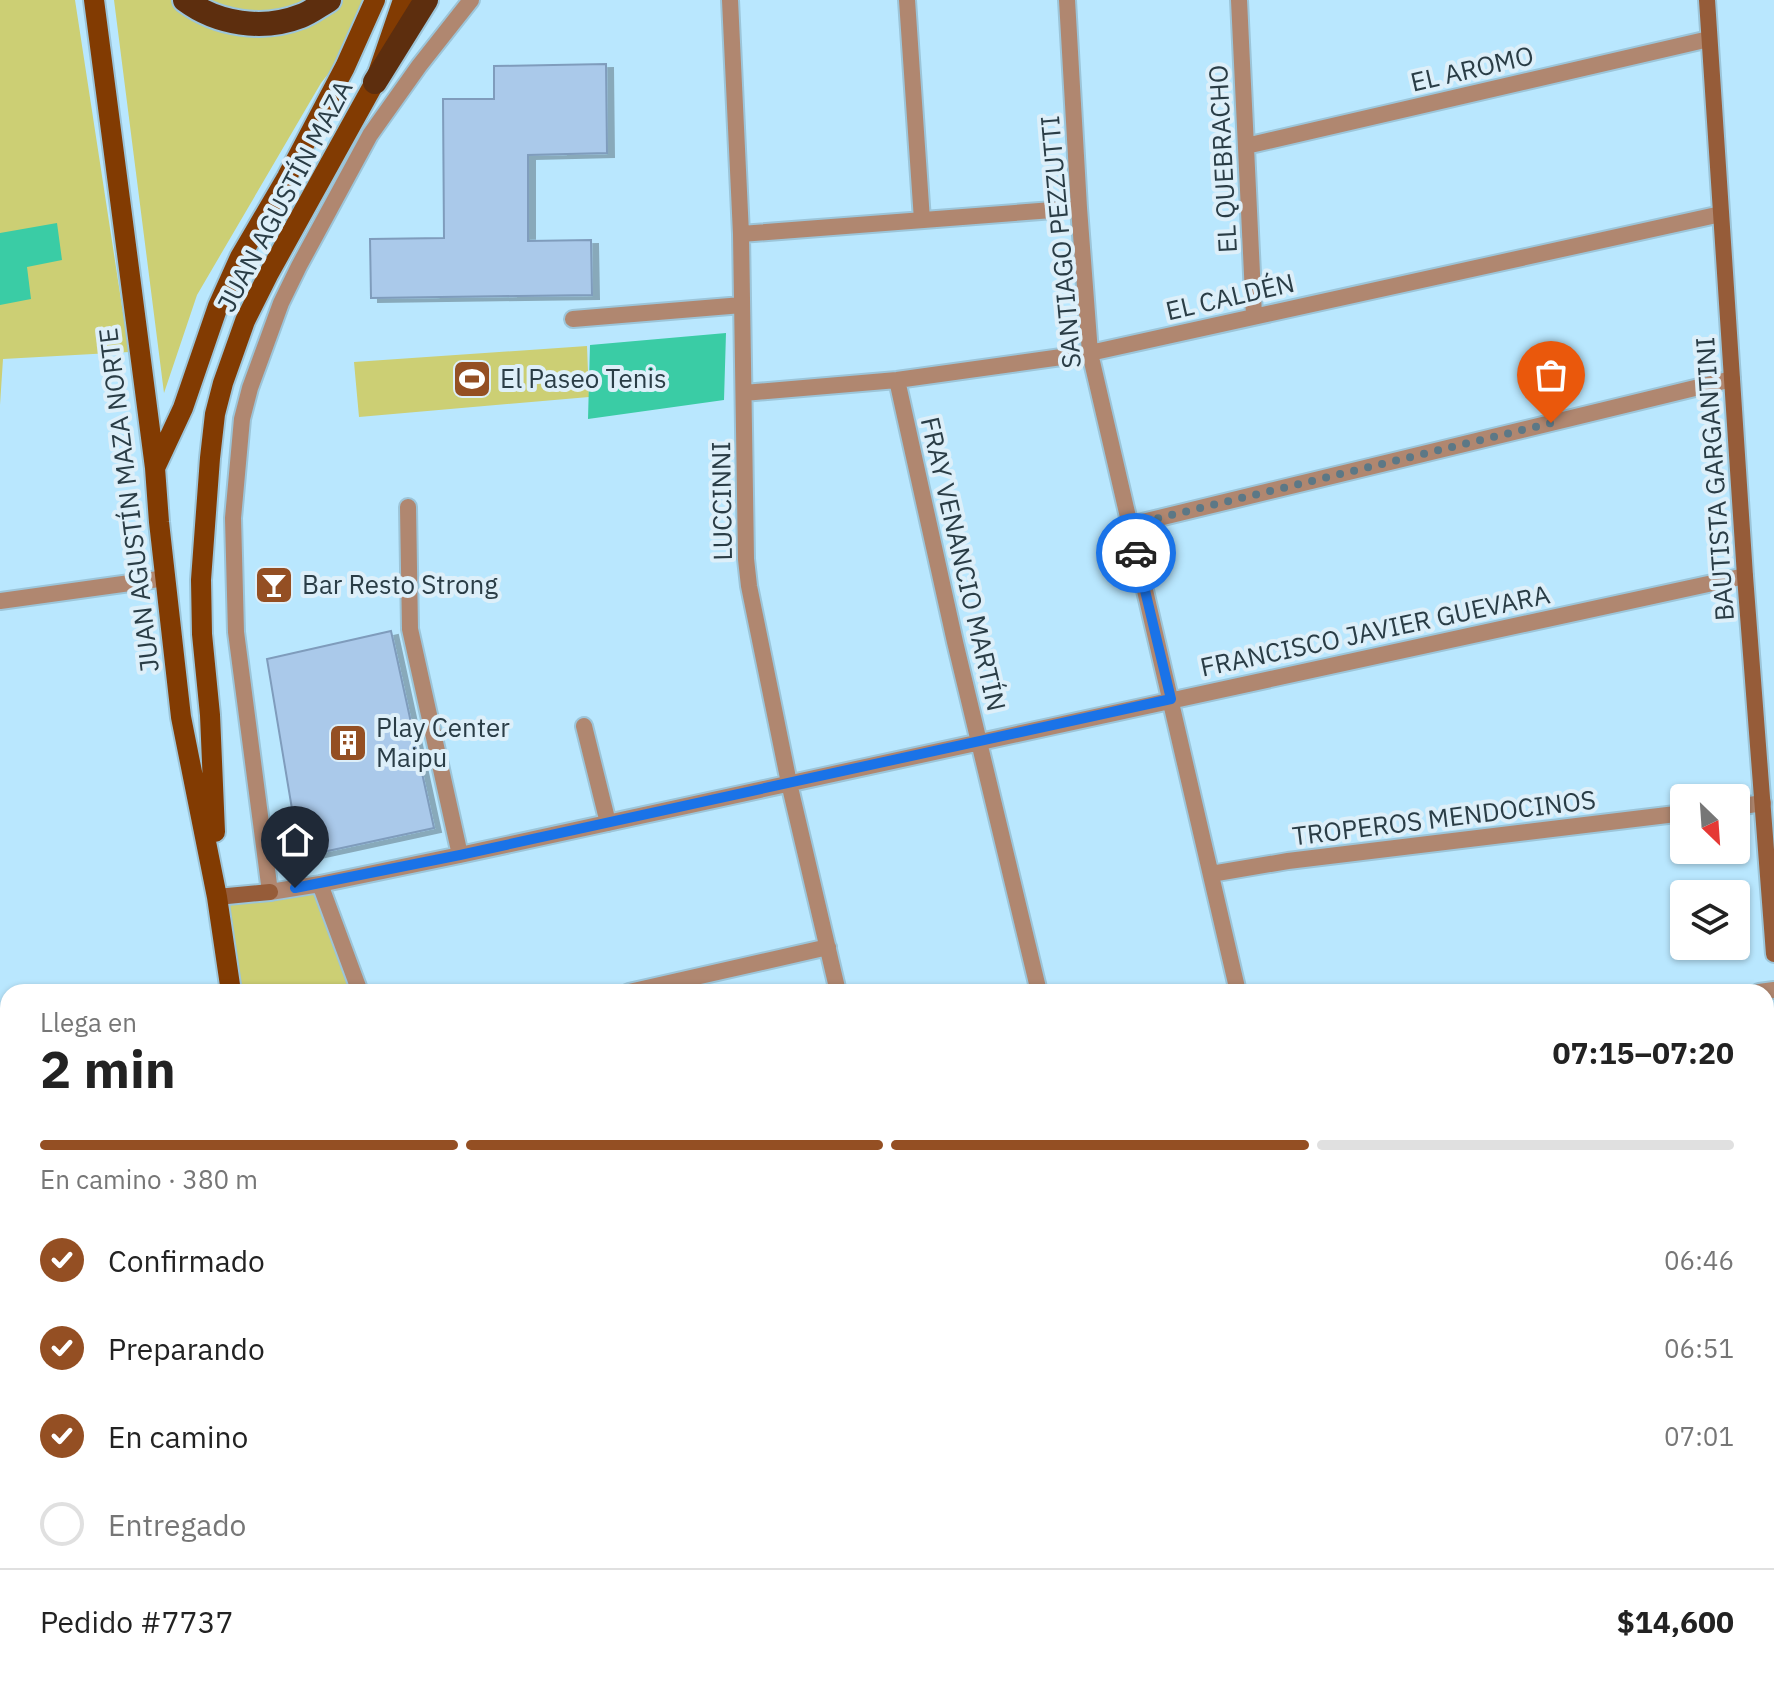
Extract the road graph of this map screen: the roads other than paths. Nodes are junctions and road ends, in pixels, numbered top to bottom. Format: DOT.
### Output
graph roads {
  1 [pos="94,0"];
  2 [pos="185,0"];
  3 [pos="329,0"];
  4 [pos="375,0"];
  5 [pos="403,0"];
  6 [pos="426,0"];
  7 [pos="471,0"];
  8 [pos="730,0"];
  9 [pos="907,0"];
  10 [pos="1067,0"];
  11 [pos="1239,0"];
  12 [pos="1707,0"];
  13 [pos="1709,39"];
  14 [pos="375,82"];
  15 [pos="1246,146"];
  16 [pos="1079,208"];
  17 [pos="1721,214"];
  18 [pos="922,220"];
  19 [pos="741,234"];
  20 [pos="742,305"];
  21 [pos="1254,316"];
  22 [pos="573,319"];
  23 [pos="1090,353"];
  24 [pos="1732,379"];
  25 [pos="897,380"];
  26 [pos="744,393"];
  27 [pos="155,468"];
  28 [pos="408,507"];
  29 [pos="1130,525"];
  30 [pos="1745,576"];
  31 [pos="166,578"];
  32 [pos="0,601"];
  33 [pos="1171,699"];
  34 [pos="584,726"];
  35 [pos="978,742"];
  36 [pos="789,783"];
  37 [pos="1763,803"];
  38 [pos="1750,805"];
  39 [pos="1670,815"];
  40 [pos="608,823"];
  41 [pos="460,855"];
  42 [pos="1211,874"];
  43 [pos="320,884"];
  44 [pos="270,892"];
  45 [pos="217,897"];
  46 [pos="828,947"];
  47 [pos="1774,954"];
  48 [pos="230,984"];
  49 [pos="357,984"];
  50 [pos="664,984"];
  51 [pos="836,984"];
  52 [pos="1037,984"];
  53 [pos="1236,984"];
  1 -- 27 [label="main road, JUAN AGUSTÍN MAZA NORTE"];
  2 -- 3 [label="highway"];
  4 -- 27 [label="main road, JUAN AGUSTÍN MAZA"];
  5 -- 14 [label="main road, JUAN AGUSTÍN MAZA"];
  6 -- 14 [label="highway"];
  7 -- 44 [label="street"];
  8 -- 19 [label="street, LUCCINNI"];
  9 -- 18 [label="street"];
  10 -- 16 [label="street, SANTIAGO PEZZUTTI"];
  11 -- 15 [label="street, EL QUEBRACHO"];
  12 -- 13 [label="street, BAUTISTA GARGANTINI"];
  13 -- 15 [label="street, EL AROMO"];
  13 -- 17 [label="street, BAUTISTA GARGANTINI"];
  14 -- 45 [label="main road, JUAN AGUSTÍN MAZA"];
  15 -- 21 [label="street, EL QUEBRACHO"];
  16 -- 18 [label="street"];
  16 -- 23 [label="street, SANTIAGO PEZZUTTI"];
  17 -- 21 [label="street, EL CALDÉN"];
  17 -- 24 [label="street, BAUTISTA GARGANTINI"];
  18 -- 19 [label="street"];
  19 -- 20 [label="street, LUCCINNI"];
  20 -- 22 [label="street"];
  20 -- 26 [label="street, LUCCINNI"];
  21 -- 23 [label="street, EL CALDÉN"];
  23 -- 25 [label="street, EL CALDÉN"];
  23 -- 29 [label="street, SANTIAGO PEZZUTTI"];
  24 -- 29 [label="street"];
  24 -- 30 [label="street, BAUTISTA GARGANTINI"];
  25 -- 26 [label="street, EL CALDÉN"];
  25 -- 35 [label="street, FRAY VENANCIO MARTÍN"];
  26 -- 36 [label="street, LUCCINNI"];
  27 -- 31 [label="main road, JUAN AGUSTÍN MAZA NORTE"];
  28 -- 41 [label="street"];
  29 -- 33 [label="street, SANTIAGO PEZZUTTI"];
  30 -- 33 [label="street, FRANCISCO JAVIER GUEVARA"];
  30 -- 37 [label="street, BAUTISTA GARGANTINI"];
  31 -- 32 [label="street"];
  31 -- 45 [label="main road, JUAN AGUSTÍN MAZA NORTE"];
  33 -- 35 [label="street, FRANCISCO JAVIER GUEVARA"];
  33 -- 42 [label="street, SANTIAGO PEZZUTTI"];
  34 -- 40 [label="street"];
  35 -- 36 [label="street, FRANCISCO JAVIER GUEVARA"];
  35 -- 52 [label="street, FRAY VENANCIO MARTÍN"];
  36 -- 40 [label="street, FRANCISCO JAVIER GUEVARA"];
  36 -- 46 [label="street, LUCCINNI"];
  37 -- 38 [label="street"];
  37 -- 47 [label="street, BAUTISTA GARGANTINI"];
  39 -- 42 [label="street, TROPEROS MENDOCINOS"];
  40 -- 41 [label="street, FRANCISCO JAVIER GUEVARA"];
  41 -- 43 [label="street, FRANCISCO JAVIER GUEVARA"];
  42 -- 53 [label="street, SANTIAGO PEZZUTTI"];
  43 -- 44 [label="street, FRANCISCO JAVIER GUEVARA"];
  43 -- 49 [label="street"];
  44 -- 45 [label="street, FRANCISCO JAVIER GUEVARA"];
  45 -- 48 [label="main road, JUAN AGUSTÍN MAZA NORTE"];
  46 -- 50 [label="street"];
  46 -- 51 [label="street, LUCCINNI"];
}
